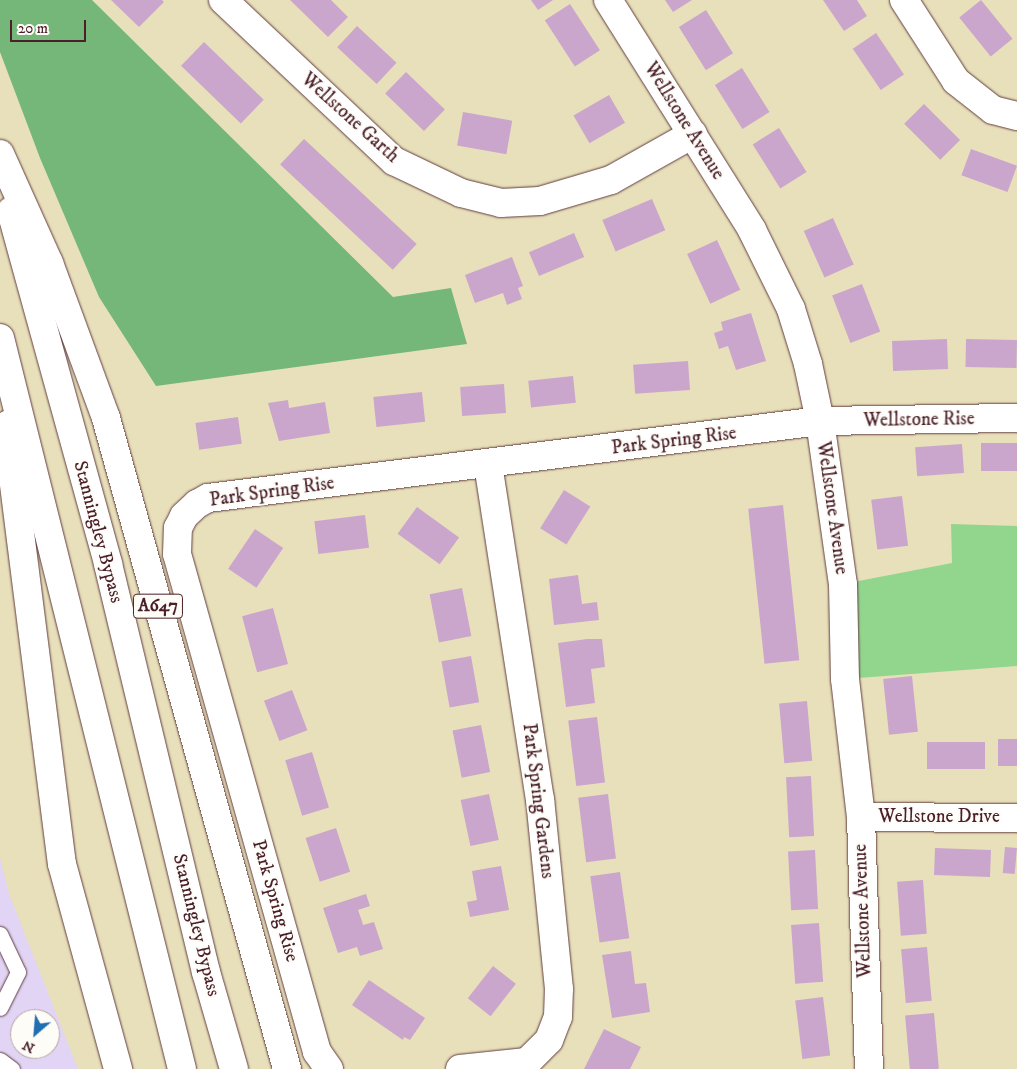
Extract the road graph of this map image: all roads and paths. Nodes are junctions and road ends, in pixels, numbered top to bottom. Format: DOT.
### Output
graph roads {
  1 [pos="223,0"];
  2 [pos="608,0"];
  3 [pos="904,0"];
  4 [pos="1017,116"];
  5 [pos="693,134"];
  6 [pos="0,154"];
  7 [pos="0,171"];
  8 [pos="2,345"];
  9 [pos="1017,418"];
  10 [pos="820,422"];
  11 [pos="488,464"];
  12 [pos="861,817"];
  13 [pos="1017,818"];
  14 [pos="0,934"];
  15 [pos="0,950"];
  16 [pos="0,990"];
  17 [pos="0,1008"];
  18 [pos="0,1060"];
  19 [pos="12,1069"];
  20 [pos="118,1069"];
  21 [pos="182,1069"];
  22 [pos="234,1069"];
  23 [pos="287,1069"];
  24 [pos="329,1069"];
  25 [pos="460,1069"];
  26 [pos="869,1069"];
  1 -- 5 [label="main road, Wellstone Garth"];
  2 -- 5 [label="main road, Wellstone Avenue"];
  3 -- 4 [label="main road"];
  5 -- 10 [label="main road, Wellstone Avenue"];
  6 -- 23 [label="main road, A647"];
  7 -- 22 [label="main road, Stanningley Bypass / A647"];
  8 -- 20 [label="main road"];
  8 -- 21 [label="main road"];
  9 -- 10 [label="main road, Wellstone Rise"];
  10 -- 11 [label="main road, Park Spring Rise"];
  10 -- 12 [label="main road, Wellstone Avenue"];
  11 -- 24 [label="main road, Park Spring Rise"];
  11 -- 25 [label="main road, Park Spring Gardens"];
  12 -- 13 [label="main road, Wellstone Drive"];
  12 -- 26 [label="main road, Wellstone Avenue"];
  14 -- 17 [label="lane"];
  15 -- 16 [label="lane"];
  18 -- 19 [label="lane"];
}
